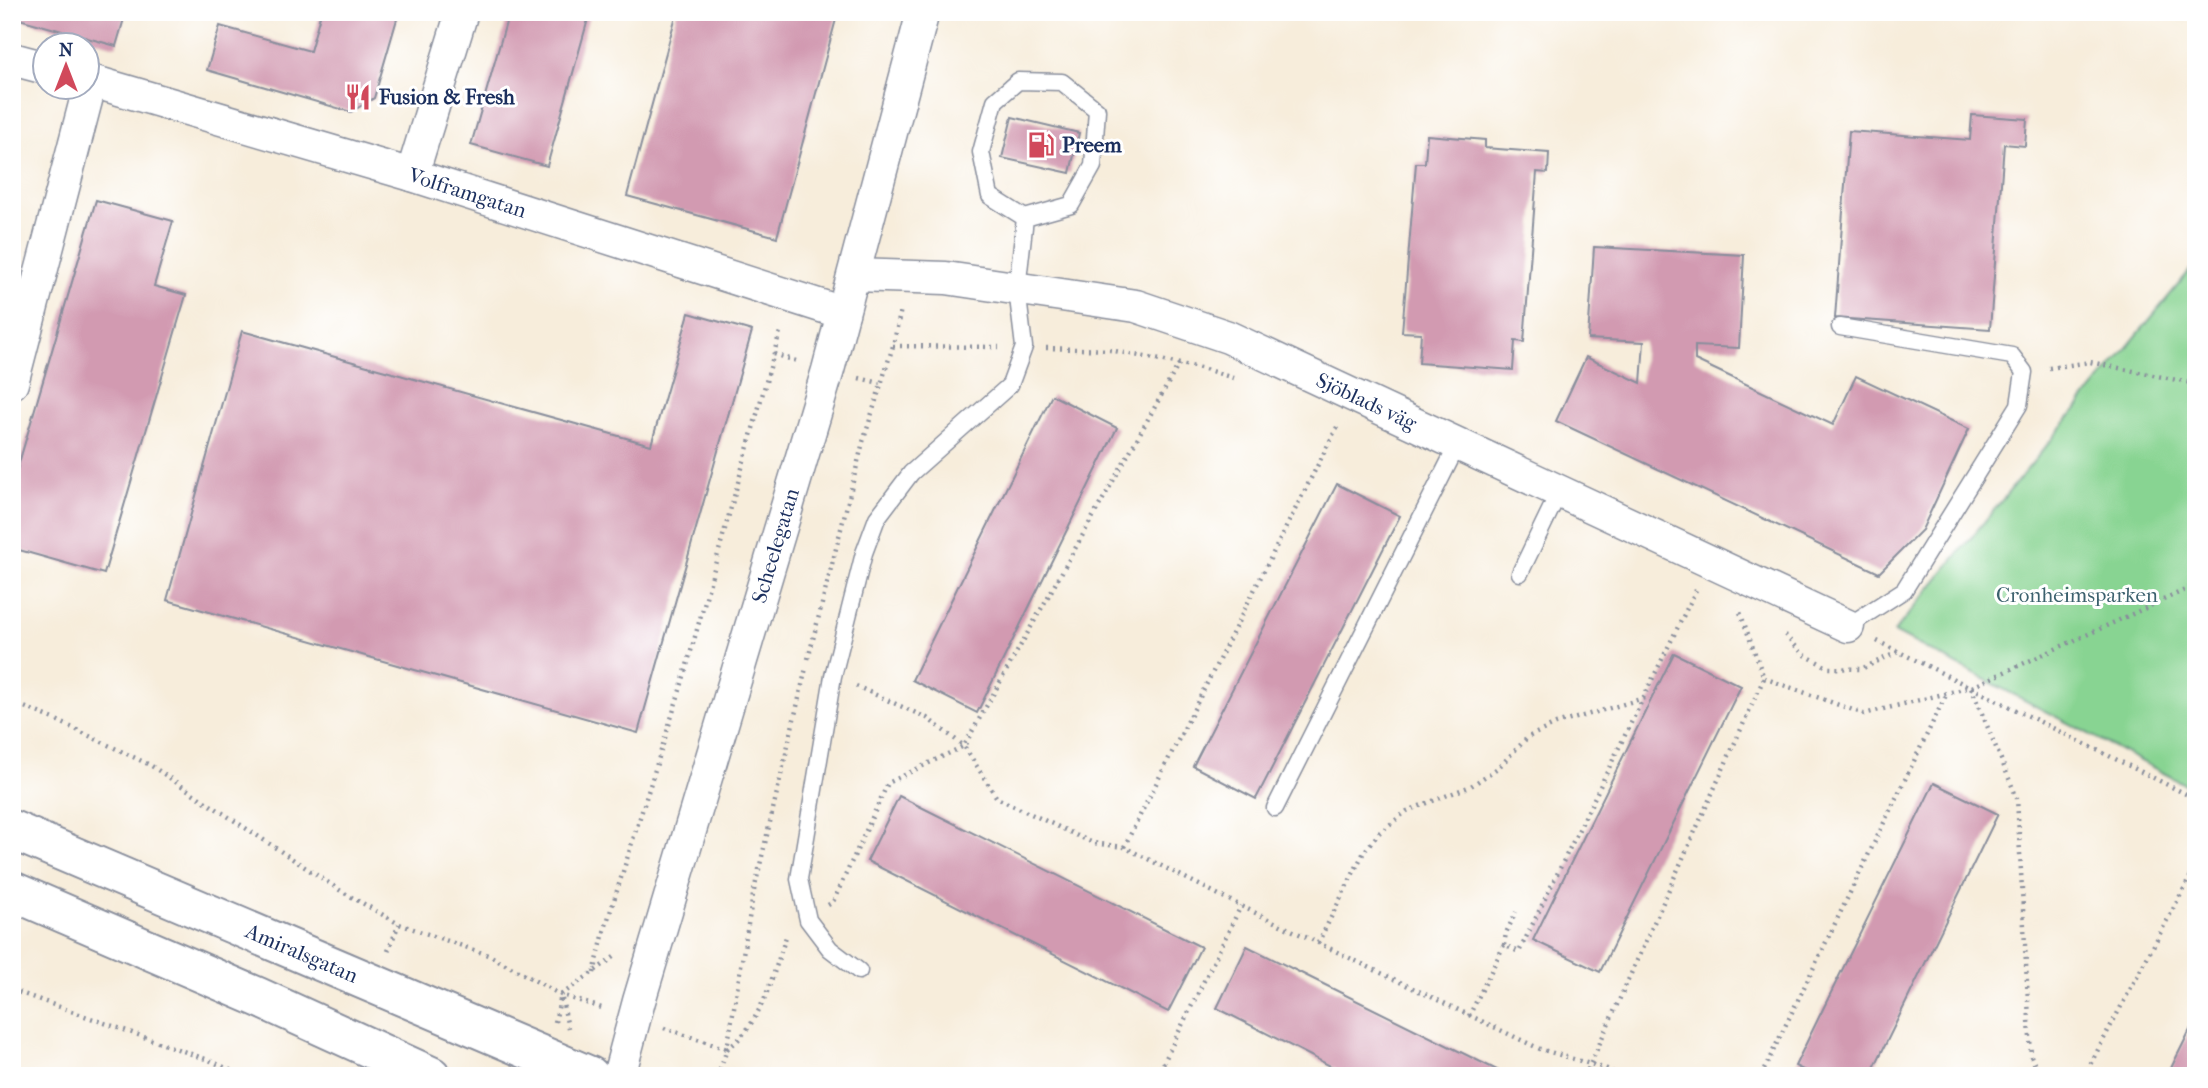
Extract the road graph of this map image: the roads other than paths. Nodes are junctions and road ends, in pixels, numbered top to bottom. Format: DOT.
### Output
graph roads {
  1 [pos="462,12"];
  2 [pos="923,12"];
  3 [pos="12,59"];
  4 [pos="32,64"];
  5 [pos="102,84"];
  6 [pos="83,102"];
  7 [pos="412,175"];
  8 [pos="1025,218"];
  9 [pos="854,275"];
  10 [pos="1017,289"];
  11 [pos="843,313"];
  12 [pos="1840,327"];
  13 [pos="12,383"];
  14 [pos="1458,444"];
  15 [pos="1559,492"];
  16 [pos="1520,573"];
  17 [pos="1849,626"];
  18 [pos="1275,808"];
  19 [pos="12,830"];
  20 [pos="12,891"];
  21 [pos="859,971"];
  22 [pos="258,997"];
  23 [pos="398,1076"];
  24 [pos="431,1076"];
  25 [pos="590,1076"];
  26 [pos="619,1076"];
  1 -- 7 [label="street"];
  2 -- 9 [label="street, Scheelegatan"];
  3 -- 4 [label="street"];
  5 -- 7 [label="street, Volframgatan"];
  6 -- 13 [label="street"];
  7 -- 11 [label="street, Volframgatan"];
  8 -- 8 [label="lane"];
  8 -- 10 [label="lane"];
  9 -- 10 [label="street, Sjöblads väg"];
  9 -- 11 [label="street, Scheelegatan"];
  10 -- 14 [label="street, Sjöblads väg"];
  10 -- 21 [label="lane"];
  11 -- 26 [label="street, Scheelegatan"];
  12 -- 17 [label="lane"];
  14 -- 15 [label="street, Sjöblads väg"];
  14 -- 18 [label="lane"];
  15 -- 16 [label="lane"];
  15 -- 17 [label="street, Sjöblads väg"];
  19 -- 25 [label="main road, Amiralsgatan"];
  20 -- 22 [label="main road"];
  22 -- 23 [label="main road"];
  22 -- 24 [label="main road"];
}
